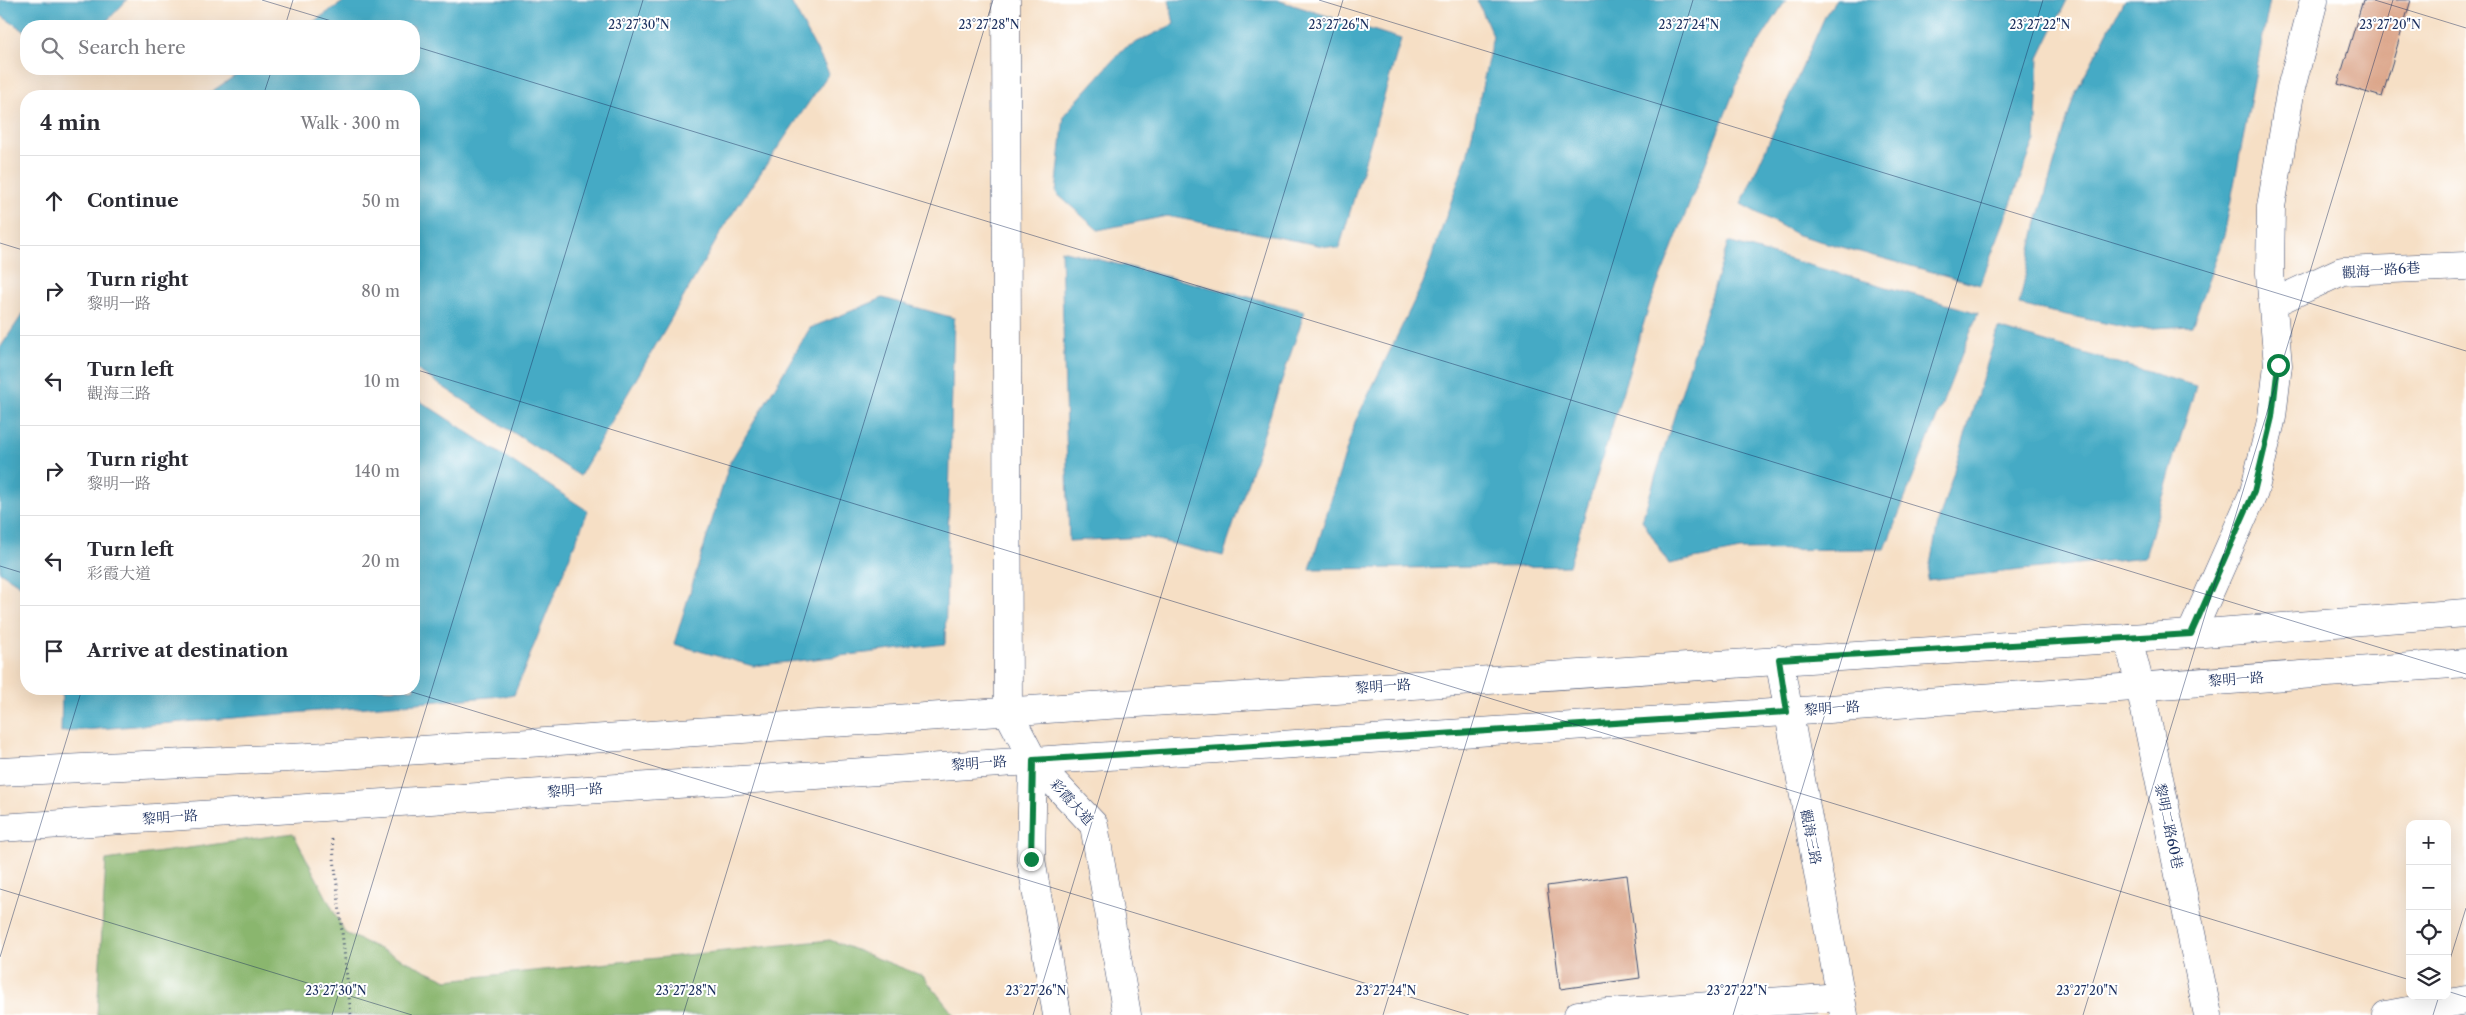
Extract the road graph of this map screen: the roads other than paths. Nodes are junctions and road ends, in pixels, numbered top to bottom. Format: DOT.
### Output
graph roads {
  1 [pos="1006,0"];
  2 [pos="2314,0"];
  3 [pos="2466,266"];
  4 [pos="2273,303"];
  5 [pos="2466,613"];
  6 [pos="2191,634"];
  7 [pos="2128,638"];
  8 [pos="1779,659"];
  9 [pos="2466,663"];
  10 [pos="2140,686"];
  11 [pos="1008,712"];
  12 [pos="1787,712"];
  13 [pos="1033,760"];
  14 [pos="0,772"];
  15 [pos="0,828"];
  16 [pos="2466,1000"];
  17 [pos="1842,1006"];
  18 [pos="1057,1015"];
  19 [pos="1127,1015"];
  20 [pos="1578,1015"];
  21 [pos="2208,1015"];
  22 [pos="2386,1015"];
  1 -- 11 [label="street"];
  2 -- 4 [label="street"];
  3 -- 4 [label="street, 觀海一路6巷"];
  4 -- 6 [label="street"];
  5 -- 6 [label="street, 黎明一路"];
  6 -- 7 [label="street, 黎明一路"];
  7 -- 8 [label="street, 黎明一路"];
  7 -- 10 [label="street, 黎明二路60巷"];
  8 -- 11 [label="street, 黎明一路"];
  8 -- 12 [label="street, 觀海三路"];
  9 -- 10 [label="street, 黎明一路"];
  10 -- 12 [label="street, 黎明一路"];
  10 -- 21 [label="street, 黎明二路60巷"];
  11 -- 13 [label="street"];
  11 -- 14 [label="street, 黎明一路"];
  12 -- 13 [label="street, 黎明一路"];
  12 -- 17 [label="street, 觀海三路"];
  13 -- 15 [label="street, 黎明一路"];
  13 -- 18 [label="street, 彩霞大道"];
  13 -- 19 [label="street, 彩霞大道"];
  16 -- 22 [label="street"];
  17 -- 20 [label="street"];
}
